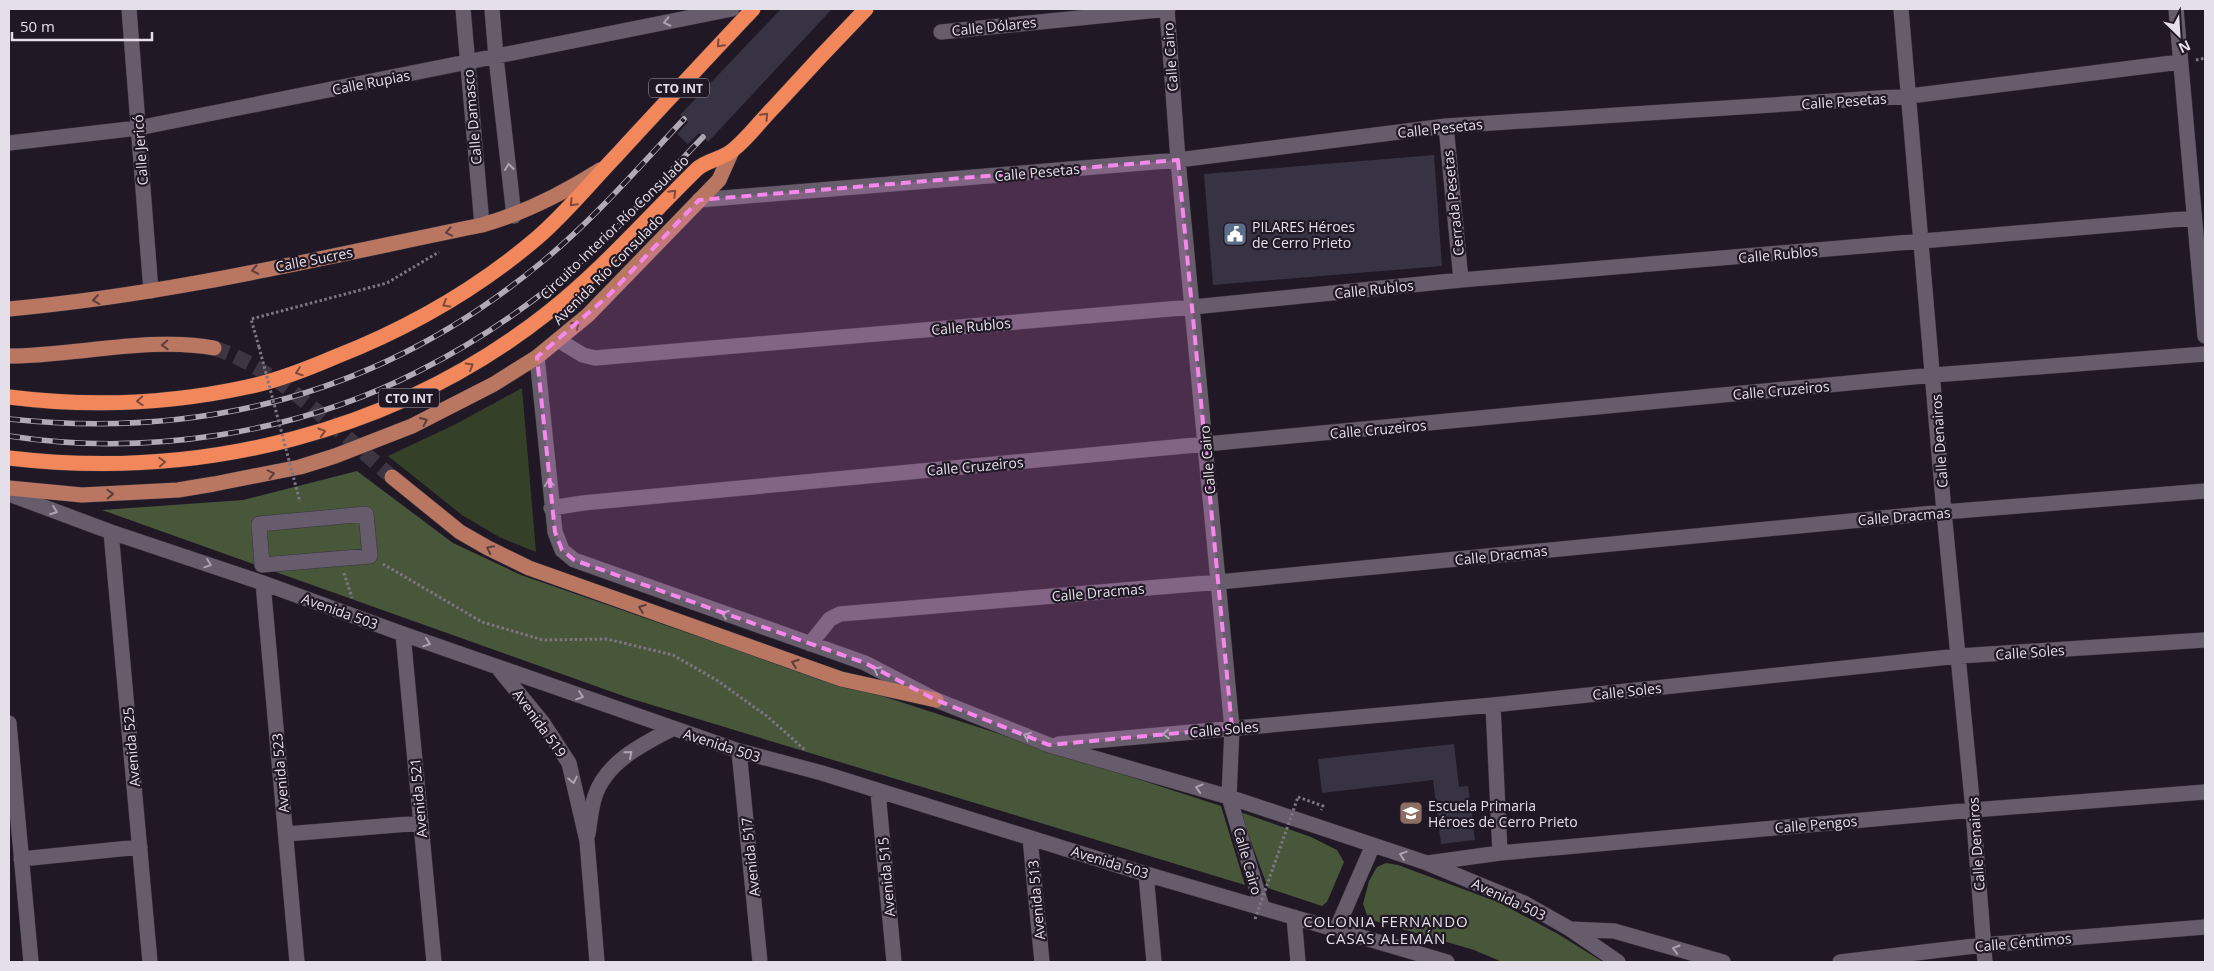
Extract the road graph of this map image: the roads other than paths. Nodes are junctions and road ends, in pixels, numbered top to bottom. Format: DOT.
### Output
graph roads {
  1 [pos="129,9"];
  2 [pos="463,9"];
  3 [pos="492,9"];
  4 [pos="732,9"];
  5 [pos="753,9"];
  6 [pos="866,9"];
  7 [pos="1167,9"];
  8 [pos="1901,9"];
  9 [pos="2176,9"];
  10 [pos="941,32"];
  11 [pos="496,57"];
  12 [pos="2180,62"];
  13 [pos="467,63"];
  14 [pos="1910,96"];
  15 [pos="1446,126"];
  16 [pos="138,128"];
  17 [pos="9,143"];
  18 [pos="732,151"];
  19 [pos="1178,160"];
  20 [pos="606,167"];
  21 [pos="699,200"];
  22 [pos="514,216"];
  23 [pos="2194,218"];
  24 [pos="482,225"];
  25 [pos="1920,242"];
  26 [pos="1461,280"];
  27 [pos="151,291"];
  28 [pos="1194,307"];
  29 [pos="9,309"];
  30 [pos="2205,336"];
  31 [pos="558,340"];
  32 [pos="214,348"];
  33 [pos="2205,354"];
  34 [pos="9,356"];
  35 [pos="537,357"];
  36 [pos="1934,375"];
  37 [pos="9,397"];
  38 [pos="1206,445"];
  39 [pos="9,458"];
  40 [pos="392,477"];
  41 [pos="9,488"];
  42 [pos="2205,491"];
  43 [pos="9,494"];
  44 [pos="551,508"];
  45 [pos="1944,512"];
  46 [pos="111,532"];
  47 [pos="340,558"];
  48 [pos="1218,582"];
  49 [pos="262,583"];
  50 [pos="403,634"];
  51 [pos="2205,640"];
  52 [pos="810,644"];
  53 [pos="1959,656"];
  54 [pos="498,668"];
  55 [pos="936,700"];
  56 [pos="1494,705"];
  57 [pos="9,723"];
  58 [pos="1232,728"];
  59 [pos="672,729"];
  60 [pos="1049,745"];
  61 [pos="740,751"];
  62 [pos="878,792"];
  63 [pos="2205,792"];
  64 [pos="1229,797"];
  65 [pos="1973,810"];
  66 [pos="421,823"];
  67 [pos="286,834"];
  68 [pos="1030,838"];
  69 [pos="586,841"];
  70 [pos="1373,845"];
  71 [pos="140,847"];
  72 [pos="1500,853"];
  73 [pos="21,859"];
  74 [pos="1427,863"];
  75 [pos="1146,874"];
  76 [pos="1259,913"];
  77 [pos="1294,917"];
  78 [pos="2205,927"];
  79 [pos="1570,929"];
  80 [pos="1336,930"];
  81 [pos="1983,945"];
  82 [pos="1429,959"];
  83 [pos="30,962"];
  84 [pos="150,962"];
  85 [pos="297,962"];
  86 [pos="434,962"];
  87 [pos="596,962"];
  88 [pos="760,962"];
  89 [pos="894,962"];
  90 [pos="1042,962"];
  91 [pos="1154,962"];
  92 [pos="1298,962"];
  93 [pos="1447,962"];
  94 [pos="1618,962"];
  95 [pos="1723,962"];
  96 [pos="1840,962"];
  97 [pos="1985,962"];
  1 -- 16 [label="street, Calle Jericó"];
  2 -- 13 [label="street, Calle Damasco"];
  3 -- 11 [label="street, Calle Damasco"];
  4 -- 11 [label="street, Calle Rupias, one-way"];
  5 -- 20 [label="highway, CTO INT, one-way"];
  18 -- 6 [label="highway, Avenida Río Consulado / CTO INT, one-way"];
  7 -- 10 [label="street, Calle Dólares"];
  7 -- 19 [label="street, Calle Cairo"];
  8 -- 14 [label="street, Calle Denairos"];
  9 -- 12 [label="street"];
  11 -- 13 [label="street, Calle Rupias"];
  22 -- 11 [label="street, Calle Damasco, one-way"];
  12 -- 14 [label="street, Calle Pesetas"];
  12 -- 23 [label="street"];
  13 -- 16 [label="street, Calle Rupias"];
  13 -- 24 [label="street, Calle Damasco"];
  14 -- 15 [label="street, Calle Pesetas"];
  14 -- 25 [label="street, Calle Denairos"];
  15 -- 19 [label="street, Calle Pesetas"];
  15 -- 26 [label="street, Cerrada Pesetas"];
  16 -- 17 [label="street, Calle Rupias"];
  16 -- 27 [label="street, Calle Jericó"];
  18 -- 21 [label="main road, Avenida Río Consulado / CTO INT"];
  39 -- 18 [label="highway, Circuito Interior Río Consulado / CTO INT, one-way"];
  19 -- 21 [label="street, Calle Pesetas"];
  19 -- 28 [label="street, Calle Cairo"];
  20 -- 22 [label="main road, Calle Sucres / CTO INT"];
  20 -- 37 [label="highway, CTO INT, one-way"];
  31 -- 21 [label="main road, Avenida Río Consulado / CTO INT, one-way"];
  22 -- 24 [label="main road, Calle Sucres / CTO INT"];
  23 -- 25 [label="street, Calle Rublos"];
  23 -- 30 [label="street"];
  24 -- 27 [label="main road, Calle Sucres / CTO INT, one-way"];
  25 -- 26 [label="street, Calle Rublos"];
  25 -- 36 [label="street, Calle Denairos"];
  26 -- 28 [label="street, Calle Rublos"];
  27 -- 29 [label="main road, Calle Sucres / CTO INT, one-way"];
  28 -- 31 [label="street, Calle Rublos"];
  28 -- 38 [label="street, Calle Cairo"];
  31 -- 35 [label="main road, Avenida Río Consulado / CTO INT"];
  32 -- 34 [label="main road, one-way"];
  33 -- 36 [label="street, Calle Cruzeiros"];
  41 -- 35 [label="main road, Avenida Río Consulado / CTO INT, one-way"];
  44 -- 35 [label="street, one-way"];
  36 -- 38 [label="street, Calle Cruzeiros"];
  36 -- 45 [label="street, Calle Denairos"];
  38 -- 44 [label="street, Calle Cruzeiros"];
  38 -- 48 [label="street, Calle Cairo"];
  55 -- 40 [label="main road, one-way"];
  42 -- 45 [label="street, Calle Dracmas"];
  43 -- 46 [label="street, Avenida 503, one-way"];
  52 -- 44 [label="street, Avenida 503, one-way"];
  45 -- 48 [label="street, Calle Dracmas"];
  45 -- 53 [label="street, Calle Denairos"];
  46 -- 49 [label="street, Avenida 503, one-way"];
  46 -- 71 [label="street, Avenida 525"];
  47 -- 47 [label="street"];
  48 -- 52 [label="street, Calle Dracmas"];
  48 -- 58 [label="street, Calle Cairo"];
  49 -- 50 [label="street, Avenida 503"];
  49 -- 67 [label="street, Avenida 523"];
  50 -- 54 [label="street, Avenida 503, one-way"];
  50 -- 66 [label="street, Avenida 521"];
  51 -- 53 [label="street, Calle Soles"];
  55 -- 52 [label="street, Avenida 503, one-way"];
  53 -- 56 [label="street, Calle Soles"];
  53 -- 65 [label="street, Calle Denairos"];
  54 -- 59 [label="street, Avenida 503, one-way"];
  54 -- 69 [label="street, Avenida 519, one-way"];
  60 -- 55 [label="street, Avenida 503, one-way"];
  56 -- 58 [label="street, Calle Soles"];
  56 -- 72 [label="street"];
  57 -- 73 [label="street"];
  58 -- 60 [label="street, Calle Soles, one-way"];
  58 -- 64 [label="street, Calle Cairo"];
  59 -- 61 [label="street, Avenida 503"];
  69 -- 59 [label="street, Avenida 519, one-way"];
  64 -- 60 [label="street, Avenida 503, one-way"];
  61 -- 62 [label="street, Avenida 503"];
  61 -- 88 [label="street, Avenida 517"];
  62 -- 68 [label="street, Avenida 503"];
  62 -- 89 [label="street, Avenida 515"];
  63 -- 65 [label="street, Calle Pengos"];
  64 -- 70 [label="street, Avenida 503"];
  64 -- 76 [label="street, Calle Cairo"];
  65 -- 72 [label="street, Calle Pengos"];
  65 -- 81 [label="street, Calle Denairos"];
  66 -- 67 [label="street"];
  66 -- 86 [label="street, Avenida 521"];
  67 -- 85 [label="street, Avenida 523"];
  68 -- 75 [label="street, Avenida 503"];
  68 -- 90 [label="street, Avenida 513"];
  69 -- 87 [label="street, Avenida 519"];
  74 -- 70 [label="street, Avenida 503, one-way"];
  70 -- 80 [label="street"];
  71 -- 73 [label="street"];
  71 -- 84 [label="street, Avenida 525"];
  72 -- 74 [label="street, Calle Pengos"];
  73 -- 83 [label="street"];
  74 -- 79 [label="street, Avenida 503"];
  75 -- 76 [label="street, Avenida 503"];
  75 -- 91 [label="street"];
  76 -- 77 [label="street, Avenida 503"];
  77 -- 80 [label="street, Avenida 503"];
  77 -- 92 [label="street"];
  78 -- 81 [label="street, Calle Céntimos"];
  79 -- 94 [label="street, Avenida 503"];
  95 -- 79 [label="street, one-way"];
  80 -- 82 [label="street, Avenida 503"];
  81 -- 96 [label="street, Calle Céntimos"];
  81 -- 97 [label="street, Calle Denairos"];
  82 -- 93 [label="street, Avenida 503"];
}
